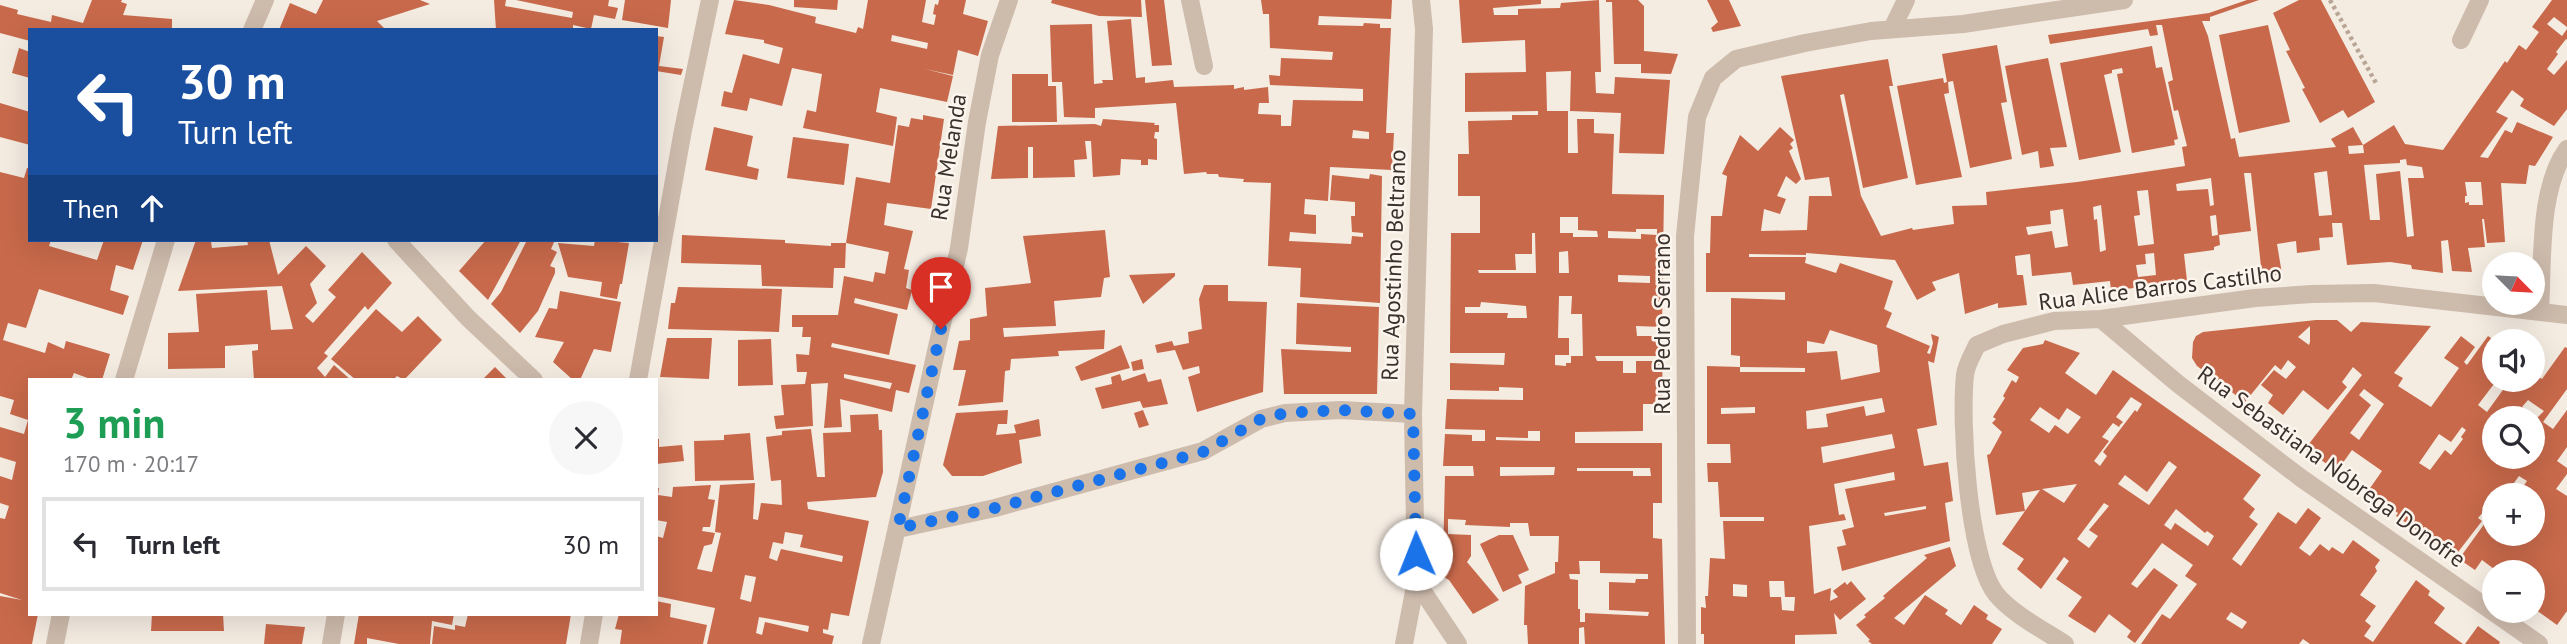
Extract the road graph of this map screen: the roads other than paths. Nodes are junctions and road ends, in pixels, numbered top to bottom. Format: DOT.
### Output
graph roads {
  1 [pos="264,0"];
  2 [pos="710,0"];
  3 [pos="1009,0"];
  4 [pos="1190,0"];
  5 [pos="1421,0"];
  6 [pos="1906,0"];
  7 [pos="2124,0"];
  8 [pos="2480,0"];
  9 [pos="253,28"];
  10 [pos="1892,29"];
  11 [pos="2461,40"];
  12 [pos="1203,66"];
  13 [pos="2567,149"];
  14 [pos="165,242"];
  15 [pos="398,242"];
  16 [pos="2544,252"];
  17 [pos="2482,305"];
  18 [pos="2545,312"];
  19 [pos="2567,315"];
  20 [pos="2101,319"];
  21 [pos="125,378"];
  22 [pos="532,378"];
  23 [pos="638,378"];
  24 [pos="1413,414"];
  25 [pos="898,528"];
  26 [pos="1416,582"];
  27 [pos="61,616"];
  28 [pos="335,616"];
  29 [pos="594,616"];
  30 [pos="55,644"];
  31 [pos="331,644"];
  32 [pos="589,644"];
  33 [pos="871,644"];
  34 [pos="1404,644"];
  35 [pos="1458,644"];
  36 [pos="1687,644"];
  37 [pos="2066,644"];
  38 [pos="2539,644"];
  1 -- 9 [label="street"];
  2 -- 23 [label="street"];
  3 -- 25 [label="street, Rua Melanda"];
  4 -- 12 [label="street"];
  5 -- 24 [label="street, Rua Agostinho Beltrano"];
  6 -- 10 [label="street"];
  7 -- 10 [label="street, Rua Pedro Serrano"];
  8 -- 11 [label="street"];
  10 -- 36 [label="street, Rua Pedro Serrano"];
  13 -- 16 [label="street"];
  14 -- 21 [label="street"];
  15 -- 22 [label="street"];
  17 -- 20 [label="street, Rua Alice Barros Castilho"];
  18 -- 19 [label="street, Rua Alice Barros Castilho"];
  20 -- 37 [label="street, Rua Alice Barros Castilho"];
  20 -- 38 [label="street, Rua Sebastiana Nóbrega Donofre"];
  24 -- 25 [label="street"];
  24 -- 26 [label="street, Rua Agostinho Beltrano"];
  25 -- 33 [label="street, Rua Melanda"];
  26 -- 34 [label="street, Rua Agostinho Beltrano"];
  26 -- 35 [label="street"];
  27 -- 30 [label="street"];
  28 -- 31 [label="street"];
  29 -- 32 [label="street"];
}
